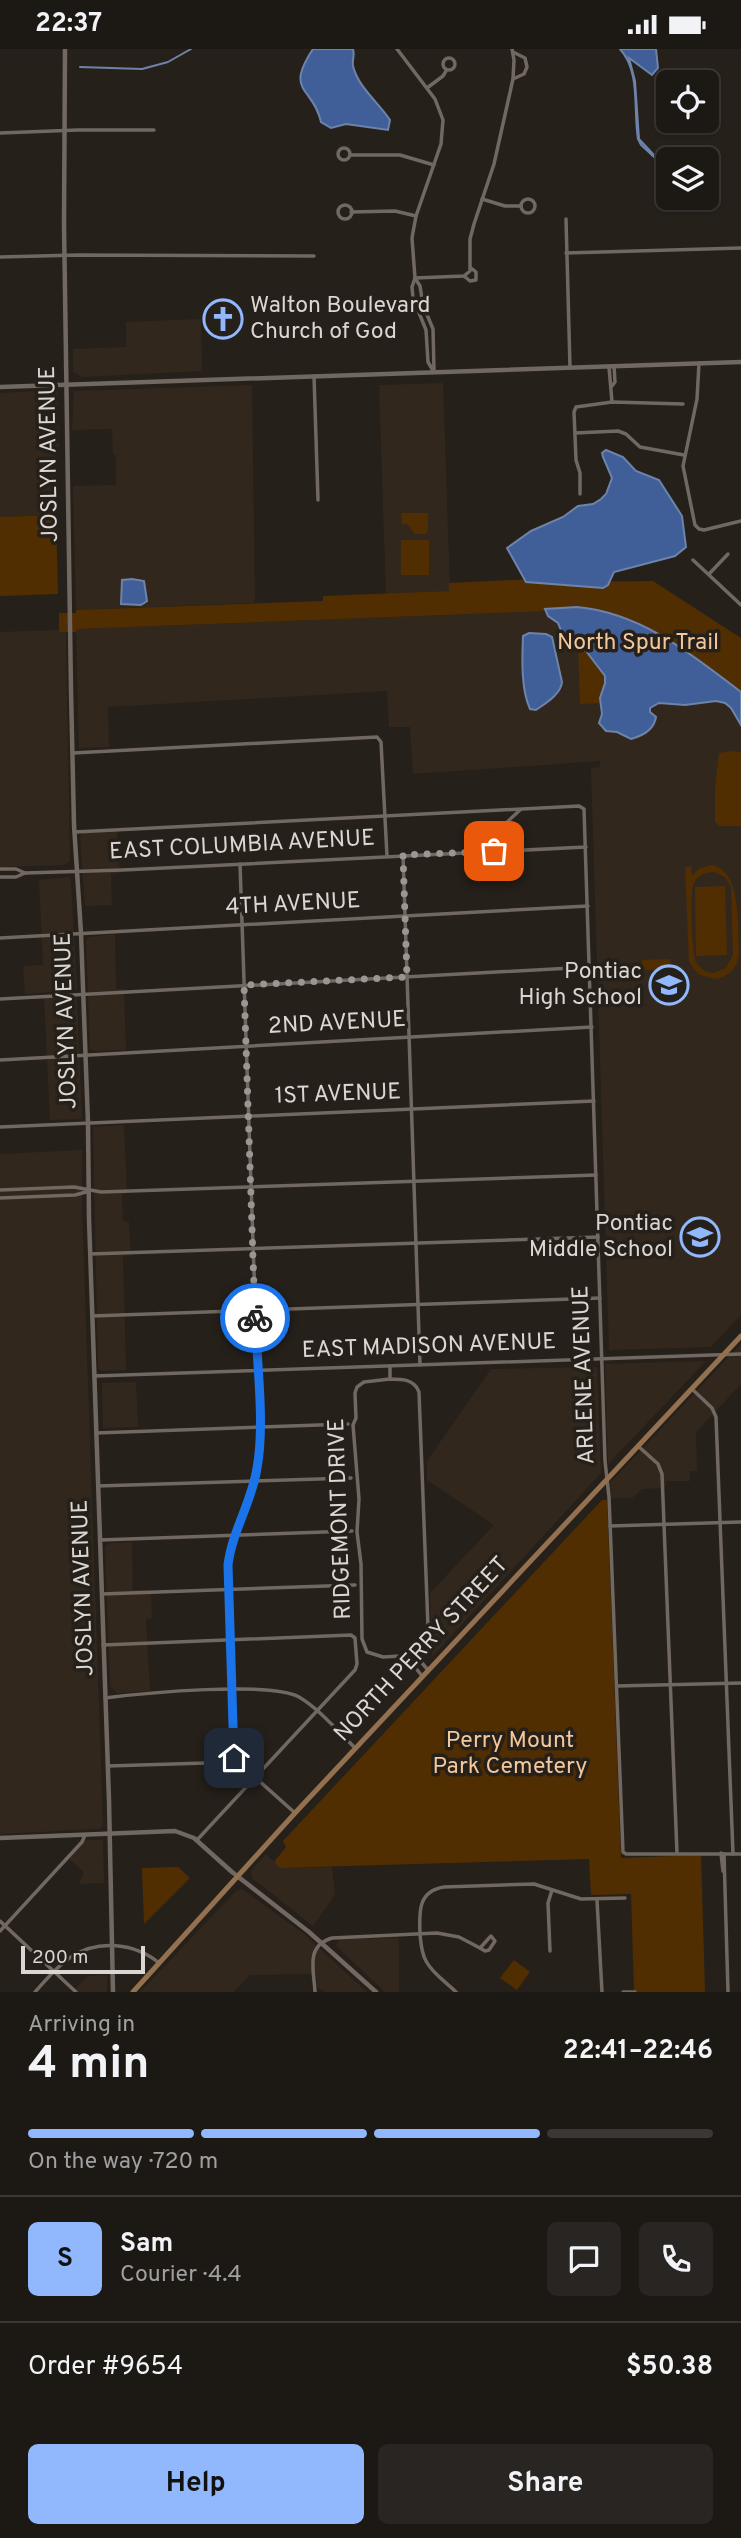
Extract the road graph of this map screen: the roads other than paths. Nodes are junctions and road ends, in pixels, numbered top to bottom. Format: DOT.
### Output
graph roads {
  1 [pos="65,49"];
  2 [pos="397,49"];
  3 [pos="512,50"];
  4 [pos="446,70"];
  5 [pos="513,79"];
  6 [pos="427,88"];
  7 [pos="65,130"];
  8 [pos="155,130"];
  9 [pos="0,133"];
  10 [pos="350,155"];
  11 [pos="434,165"];
  12 [pos="482,199"];
  13 [pos="522,206"];
  14 [pos="351,212"];
  15 [pos="416,216"];
  16 [pos="566,219"];
  17 [pos="741,248"];
  18 [pos="566,253"];
  19 [pos="65,255"];
  20 [pos="0,257"];
  21 [pos="314,257"];
  22 [pos="471,268"];
  23 [pos="464,276"];
  24 [pos="415,278"];
  25 [pos="427,338"];
  26 [pos="435,338"];
  27 [pos="741,362"];
  28 [pos="699,363"];
  29 [pos="611,366"];
  30 [pos="570,367"];
  31 [pos="434,372"];
  32 [pos="314,376"];
  33 [pos="66,385"];
  34 [pos="0,387"];
  35 [pos="612,403"];
  36 [pos="683,404"];
  37 [pos="575,433"];
  38 [pos="684,455"];
  39 [pos="580,494"];
  40 [pos="318,500"];
  41 [pos="741,521"];
  42 [pos="728,554"];
  43 [pos="693,560"];
  44 [pos="709,574"];
  45 [pos="741,605"];
  46 [pos="73,753"];
  47 [pos="499,809"];
  48 [pos="521,809"];
  49 [pos="385,815"];
  50 [pos="505,823"];
  51 [pos="75,832"];
  52 [pos="491,839"];
  53 [pos="586,847"];
  54 [pos="474,852"];
  55 [pos="496,852"];
  56 [pos="403,855"];
  57 [pos="387,856"];
  58 [pos="240,864"];
  59 [pos="0,869"];
  60 [pos="77,871"];
  61 [pos="25,873"];
  62 [pos="0,877"];
  63 [pos="588,906"];
  64 [pos="405,917"];
  65 [pos="242,926"];
  66 [pos="81,933"];
  67 [pos="0,938"];
  68 [pos="590,967"];
  69 [pos="407,977"];
  70 [pos="244,985"];
  71 [pos="83,994"];
  72 [pos="0,999"];
  73 [pos="592,1027"];
  74 [pos="409,1037"];
  75 [pos="246,1046"];
  76 [pos="86,1055"];
  77 [pos="0,1060"];
  78 [pos="594,1101"];
  79 [pos="412,1109"];
  80 [pos="249,1116"];
  81 [pos="88,1123"];
  82 [pos="0,1127"];
  83 [pos="596,1175"];
  84 [pos="414,1181"];
  85 [pos="251,1187"];
  86 [pos="0,1190"];
  87 [pos="88,1191"];
  88 [pos="0,1198"];
  89 [pos="598,1237"];
  90 [pos="416,1243"];
  91 [pos="253,1248"];
  92 [pos="90,1254"];
  93 [pos="600,1298"];
  94 [pos="418,1304"];
  95 [pos="255,1310"];
  96 [pos="92,1316"];
  97 [pos="741,1336"];
  98 [pos="723,1355"];
  99 [pos="741,1355"];
  100 [pos="602,1359"];
  101 [pos="420,1365"];
  102 [pos="390,1366"];
  103 [pos="257,1371"];
  104 [pos="94,1376"];
  105 [pos="390,1380"];
  106 [pos="692,1389"];
  107 [pos="348,1424"];
  108 [pos="259,1427"];
  109 [pos="96,1433"];
  110 [pos="638,1446"];
  111 [pos="351,1478"];
  112 [pos="254,1481"];
  113 [pos="606,1481"];
  114 [pos="98,1486"];
  115 [pos="741,1522"];
  116 [pos="720,1523"];
  117 [pos="664,1524"];
  118 [pos="610,1526"];
  119 [pos="352,1531"];
  120 [pos="234,1536"];
  121 [pos="100,1540"];
  122 [pos="355,1585"];
  123 [pos="228,1590"];
  124 [pos="102,1594"];
  125 [pos="230,1640"];
  126 [pos="103,1645"];
  127 [pos="416,1656"];
  128 [pos="407,1657"];
  129 [pos="428,1670"];
  130 [pos="422,1676"];
  131 [pos="727,1683"];
  132 [pos="741,1683"];
  133 [pos="671,1685"];
  134 [pos="617,1686"];
  135 [pos="232,1690"];
  136 [pos="105,1697"];
  137 [pos="316,1712"];
  138 [pos="355,1748"];
  139 [pos="234,1761"];
  140 [pos="108,1766"];
  141 [pos="256,1777"];
  142 [pos="295,1813"];
  143 [pos="109,1834"];
  144 [pos="85,1835"];
  145 [pos="0,1838"];
  146 [pos="197,1840"];
  147 [pos="677,1853"];
  148 [pos="722,1853"];
  149 [pos="733,1854"];
  150 [pos="741,1854"];
  151 [pos="238,1877"];
  152 [pos="552,1889"];
  153 [pos="625,1898"];
  154 [pos="597,1899"];
  155 [pos="0,1921"];
  156 [pos="5,1926"];
  157 [pos="0,1931"];
  158 [pos="421,1934"];
  159 [pos="321,1941"];
  160 [pos="111,1946"];
  161 [pos="480,1948"];
  162 [pos="550,1951"];
  163 [pos="159,1964"];
  164 [pos="54,1972"];
  165 [pos="35,1992"];
  166 [pos="76,1992"];
  167 [pos="113,1992"];
  168 [pos="133,1992"];
  169 [pos="315,1992"];
  170 [pos="376,1992"];
  171 [pos="456,1992"];
  172 [pos="602,1992"];
  173 [pos="623,1992"];
  174 [pos="635,1992"];
  175 [pos="728,1992"];
  1 -- 7 [label="main road, JOSLYN AVENUE"];
  2 -- 6 [label="street"];
  3 -- 5 [label="street"];
  3 -- 5 [label="street"];
  4 -- 6 [label="street"];
  5 -- 12 [label="street"];
  6 -- 11 [label="street"];
  7 -- 8 [label="street"];
  7 -- 9 [label="street"];
  7 -- 19 [label="main road, JOSLYN AVENUE"];
  10 -- 11 [label="street"];
  11 -- 15 [label="street"];
  12 -- 13 [label="street"];
  12 -- 22 [label="street"];
  14 -- 15 [label="street"];
  15 -- 24 [label="street"];
  16 -- 18 [label="street"];
  17 -- 18 [label="street"];
  18 -- 30 [label="street"];
  19 -- 20 [label="street"];
  19 -- 21 [label="street"];
  19 -- 33 [label="main road, JOSLYN AVENUE"];
  22 -- 23 [label="street"];
  22 -- 23 [label="street"];
  23 -- 24 [label="street"];
  24 -- 25 [label="street"];
  24 -- 26 [label="street"];
  25 -- 26 [label="street"];
  25 -- 31 [label="street"];
  26 -- 31 [label="street"];
  27 -- 28 [label="main road"];
  28 -- 29 [label="main road"];
  28 -- 38 [label="street"];
  29 -- 30 [label="main road"];
  29 -- 35 [label="street"];
  30 -- 31 [label="main road"];
  31 -- 32 [label="main road"];
  32 -- 33 [label="main road"];
  32 -- 40 [label="street"];
  33 -- 34 [label="main road"];
  33 -- 46 [label="main road, JOSLYN AVENUE"];
  35 -- 36 [label="street"];
  35 -- 37 [label="street"];
  37 -- 38 [label="street"];
  37 -- 39 [label="street"];
  38 -- 41 [label="street"];
  42 -- 44 [label="street"];
  43 -- 44 [label="street"];
  44 -- 45 [label="street"];
  46 -- 49 [label="street"];
  46 -- 51 [label="main road, JOSLYN AVENUE"];
  47 -- 48 [label="street"];
  47 -- 49 [label="street"];
  47 -- 50 [label="street"];
  48 -- 50 [label="street"];
  48 -- 53 [label="street, ARLENE AVENUE"];
  49 -- 51 [label="street"];
  49 -- 57 [label="street"];
  50 -- 52 [label="street"];
  51 -- 60 [label="main road, JOSLYN AVENUE"];
  52 -- 54 [label="street"];
  52 -- 55 [label="street"];
  53 -- 55 [label="street, EAST COLUMBIA AVENUE"];
  53 -- 63 [label="street, ARLENE AVENUE"];
  54 -- 55 [label="street, EAST COLUMBIA AVENUE"];
  54 -- 56 [label="street, EAST COLUMBIA AVENUE"];
  56 -- 57 [label="street, EAST COLUMBIA AVENUE"];
  56 -- 64 [label="street"];
  57 -- 58 [label="street, EAST COLUMBIA AVENUE"];
  58 -- 60 [label="street, EAST COLUMBIA AVENUE"];
  58 -- 65 [label="street"];
  59 -- 61 [label="street, EAST COLUMBIA AVENUE"];
  60 -- 61 [label="street, EAST COLUMBIA AVENUE"];
  60 -- 66 [label="main road, JOSLYN AVENUE"];
  61 -- 62 [label="street, EAST COLUMBIA AVENUE"];
  63 -- 64 [label="street, 4TH AVENUE"];
  63 -- 68 [label="street, ARLENE AVENUE"];
  64 -- 65 [label="street, 4TH AVENUE"];
  64 -- 69 [label="street"];
  65 -- 66 [label="street, 4TH AVENUE"];
  65 -- 70 [label="street"];
  66 -- 67 [label="street, 4TH AVENUE"];
  66 -- 71 [label="main road, JOSLYN AVENUE"];
  68 -- 69 [label="street"];
  68 -- 73 [label="street, ARLENE AVENUE"];
  69 -- 70 [label="street"];
  69 -- 74 [label="street"];
  70 -- 71 [label="street"];
  70 -- 75 [label="street"];
  71 -- 72 [label="street"];
  71 -- 76 [label="main road, JOSLYN AVENUE"];
  73 -- 74 [label="street, 2ND AVENUE"];
  73 -- 78 [label="street, ARLENE AVENUE"];
  74 -- 75 [label="street, 2ND AVENUE"];
  74 -- 79 [label="street"];
  75 -- 76 [label="street, 2ND AVENUE"];
  75 -- 80 [label="street"];
  76 -- 77 [label="street, 2ND AVENUE"];
  76 -- 81 [label="main road, JOSLYN AVENUE"];
  78 -- 79 [label="street, 1ST AVENUE"];
  78 -- 83 [label="street, ARLENE AVENUE"];
  79 -- 80 [label="street, 1ST AVENUE"];
  79 -- 84 [label="street"];
  80 -- 81 [label="street, 1ST AVENUE"];
  80 -- 85 [label="street"];
  81 -- 82 [label="street, 1ST AVENUE"];
  81 -- 87 [label="main road, JOSLYN AVENUE"];
  83 -- 84 [label="street"];
  83 -- 89 [label="street, ARLENE AVENUE"];
  84 -- 85 [label="street"];
  84 -- 90 [label="street"];
  85 -- 87 [label="street"];
  85 -- 91 [label="street"];
  86 -- 87 [label="street"];
  87 -- 88 [label="street"];
  87 -- 92 [label="main road, JOSLYN AVENUE"];
  89 -- 90 [label="street"];
  89 -- 93 [label="street, ARLENE AVENUE"];
  90 -- 91 [label="street"];
  90 -- 94 [label="street"];
  91 -- 92 [label="street"];
  91 -- 95 [label="street"];
  92 -- 96 [label="main road, JOSLYN AVENUE"];
  93 -- 94 [label="street"];
  93 -- 100 [label="street, ARLENE AVENUE"];
  94 -- 95 [label="street"];
  94 -- 101 [label="street"];
  95 -- 96 [label="street"];
  95 -- 103 [label="street"];
  96 -- 104 [label="main road, JOSLYN AVENUE"];
  97 -- 98 [label="main road, NORTH PERRY STREET"];
  98 -- 99 [label="street, EAST MADISON AVENUE"];
  98 -- 100 [label="street, EAST MADISON AVENUE"];
  98 -- 106 [label="main road, NORTH PERRY STREET"];
  100 -- 101 [label="street, EAST MADISON AVENUE"];
  100 -- 113 [label="street, ARLENE AVENUE"];
  101 -- 102 [label="street, EAST MADISON AVENUE"];
  102 -- 103 [label="street, EAST MADISON AVENUE"];
  102 -- 105 [label="street"];
  103 -- 104 [label="street, EAST MADISON AVENUE"];
  103 -- 108 [label="street"];
  104 -- 109 [label="main road, JOSLYN AVENUE"];
  105 -- 127 [label="street"];
  105 -- 128 [label="street, RIDGEMONT DRIVE"];
  106 -- 110 [label="main road, NORTH PERRY STREET"];
  106 -- 116 [label="street"];
  107 -- 108 [label="street"];
  108 -- 109 [label="street"];
  108 -- 112 [label="street"];
  109 -- 114 [label="main road, JOSLYN AVENUE"];
  110 -- 113 [label="main road, NORTH PERRY STREET"];
  110 -- 117 [label="street"];
  111 -- 112 [label="street"];
  112 -- 114 [label="street"];
  112 -- 120 [label="street"];
  113 -- 118 [label="street, ARLENE AVENUE"];
  113 -- 129 [label="main road, NORTH PERRY STREET"];
  114 -- 121 [label="main road, JOSLYN AVENUE"];
  115 -- 116 [label="street"];
  116 -- 117 [label="street"];
  116 -- 131 [label="street"];
  117 -- 118 [label="street"];
  117 -- 133 [label="street"];
  118 -- 134 [label="street, ARLENE AVENUE"];
  119 -- 120 [label="street"];
  120 -- 121 [label="street"];
  120 -- 123 [label="street"];
  121 -- 124 [label="main road, JOSLYN AVENUE"];
  122 -- 123 [label="street"];
  123 -- 124 [label="street"];
  123 -- 125 [label="street"];
  124 -- 126 [label="main road, JOSLYN AVENUE"];
  125 -- 126 [label="street"];
  125 -- 135 [label="street"];
  125 -- 137 [label="street"];
  126 -- 136 [label="main road, JOSLYN AVENUE"];
  127 -- 128 [label="street, RIDGEMONT DRIVE"];
  127 -- 129 [label="street"];
  128 -- 130 [label="street"];
  129 -- 130 [label="main road, NORTH PERRY STREET"];
  130 -- 138 [label="main road, NORTH PERRY STREET"];
  131 -- 132 [label="street"];
  131 -- 133 [label="street"];
  131 -- 149 [label="street"];
  133 -- 134 [label="street"];
  133 -- 147 [label="street"];
  134 -- 147 [label="street, ARLENE AVENUE"];
  135 -- 136 [label="street"];
  135 -- 137 [label="street"];
  135 -- 139 [label="street"];
  136 -- 140 [label="main road, JOSLYN AVENUE"];
  137 -- 138 [label="street"];
  137 -- 141 [label="street"];
  138 -- 142 [label="main road, NORTH PERRY STREET"];
  139 -- 140 [label="street"];
  139 -- 141 [label="street"];
  140 -- 143 [label="main road, JOSLYN AVENUE"];
  141 -- 142 [label="street"];
  141 -- 146 [label="street"];
  142 -- 151 [label="main road, NORTH PERRY STREET"];
  143 -- 144 [label="main road"];
  143 -- 146 [label="main road"];
  143 -- 160 [label="main road, JOSLYN AVENUE"];
  144 -- 145 [label="main road"];
  144 -- 156 [label="street"];
  146 -- 151 [label="main road"];
  147 -- 148 [label="street"];
  148 -- 149 [label="street"];
  148 -- 175 [label="street"];
  149 -- 150 [label="street"];
  151 -- 159 [label="main road"];
  151 -- 163 [label="main road, NORTH PERRY STREET"];
  152 -- 154 [label="street"];
  152 -- 158 [label="street"];
  152 -- 162 [label="street"];
  153 -- 154 [label="street"];
  154 -- 172 [label="street"];
  155 -- 156 [label="street"];
  156 -- 157 [label="street"];
  156 -- 164 [label="street"];
  158 -- 159 [label="street"];
  158 -- 161 [label="street"];
  158 -- 171 [label="street"];
  159 -- 169 [label="street"];
  159 -- 170 [label="main road"];
  160 -- 163 [label="street"];
  160 -- 164 [label="street"];
  160 -- 167 [label="main road, JOSLYN AVENUE"];
  161 -- 161 [label="street"];
  163 -- 168 [label="main road, NORTH PERRY STREET"];
  164 -- 165 [label="street"];
  164 -- 166 [label="street"];
  173 -- 174 [label="street"];
}
